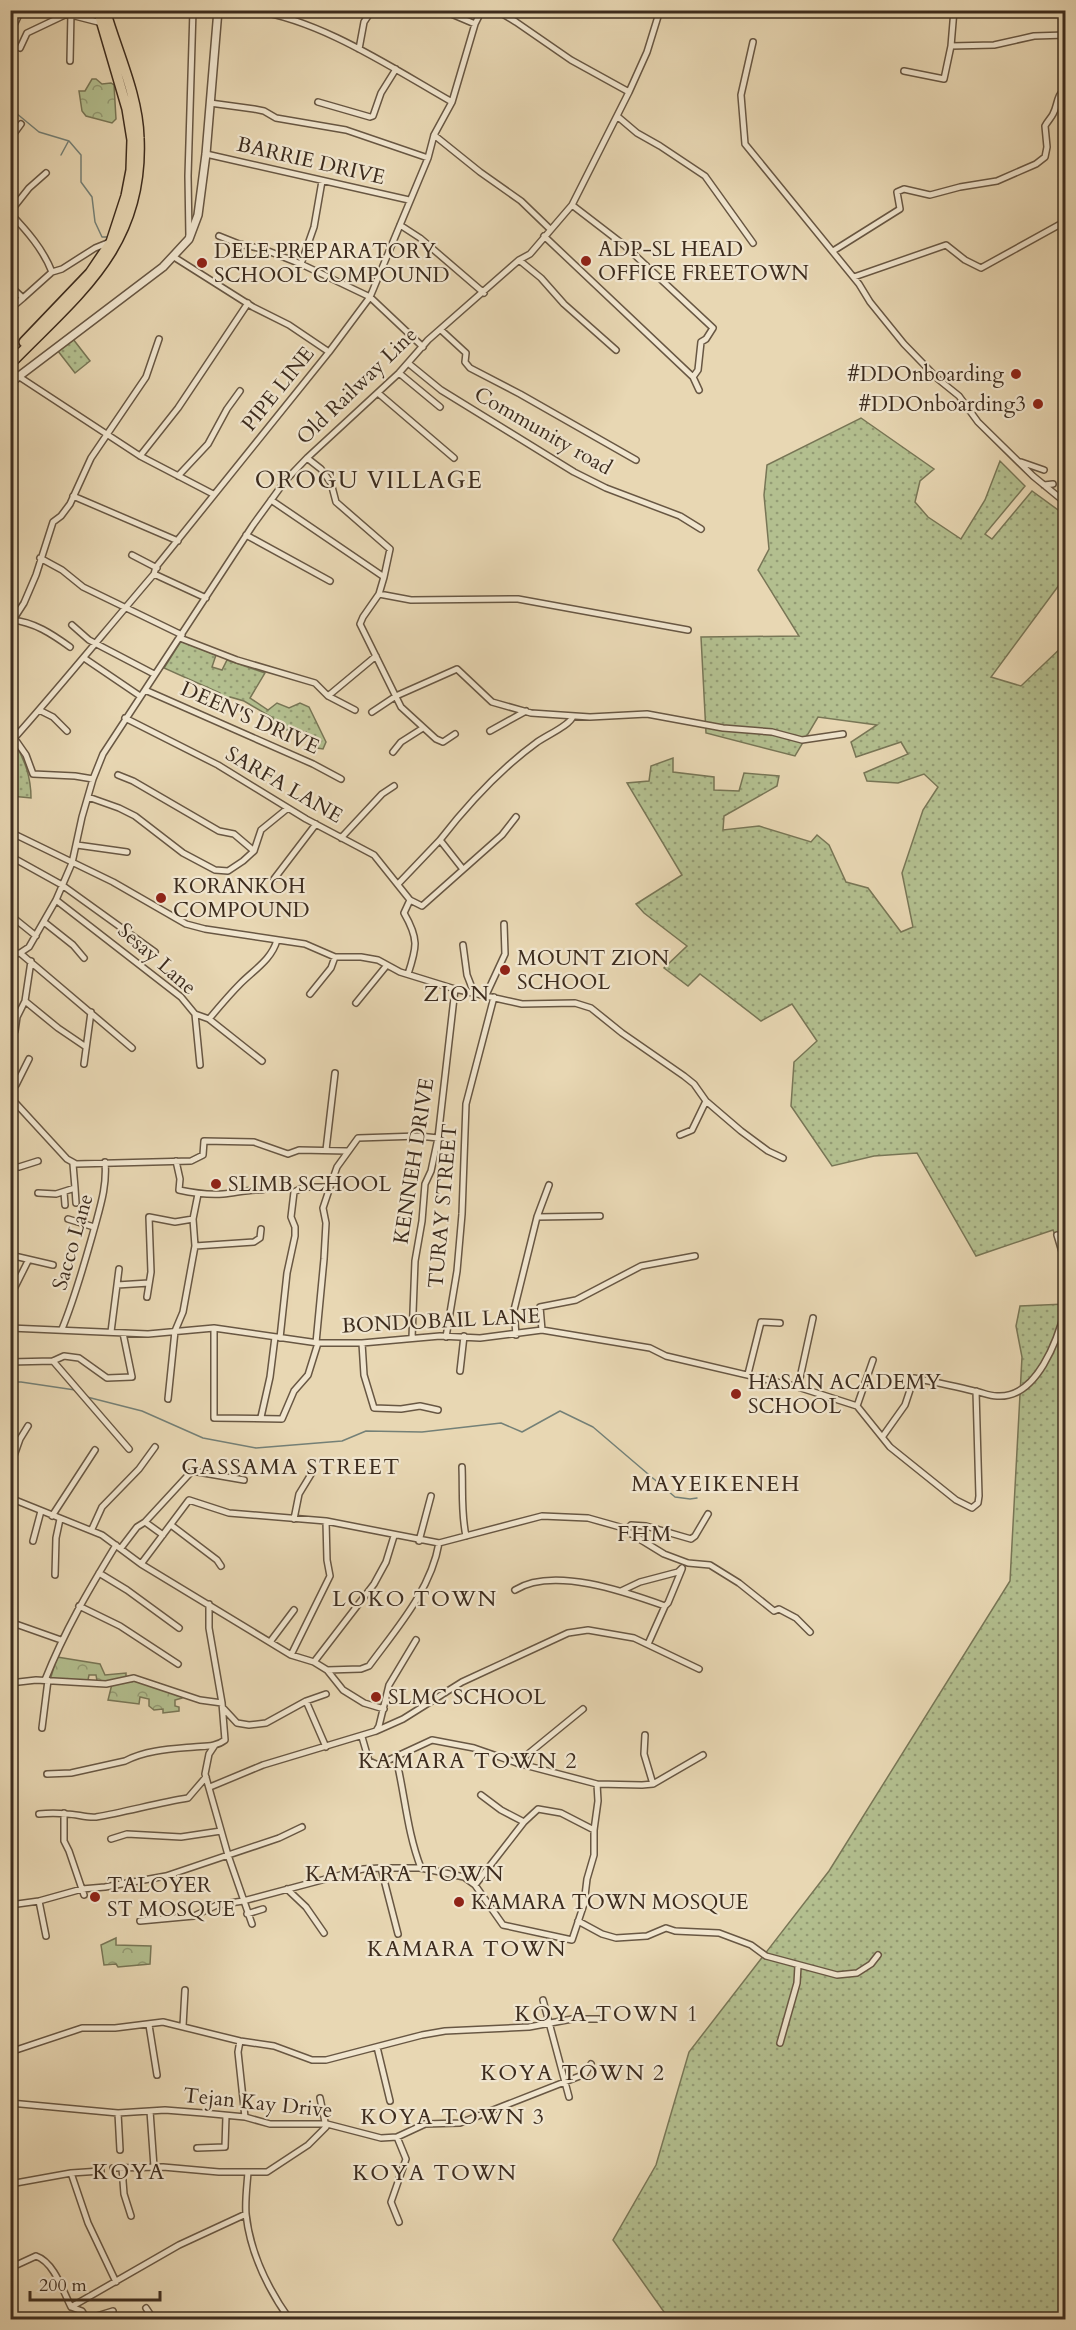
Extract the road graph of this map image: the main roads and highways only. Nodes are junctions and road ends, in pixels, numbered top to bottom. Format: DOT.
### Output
graph roads {
  1 [pos="98,10"];
  2 [pos="105,10"];
  3 [pos="10,356"];
  4 [pos="10,364"];
  1 -- 3 [label="highway"];
  2 -- 4 [label="highway"];
}
